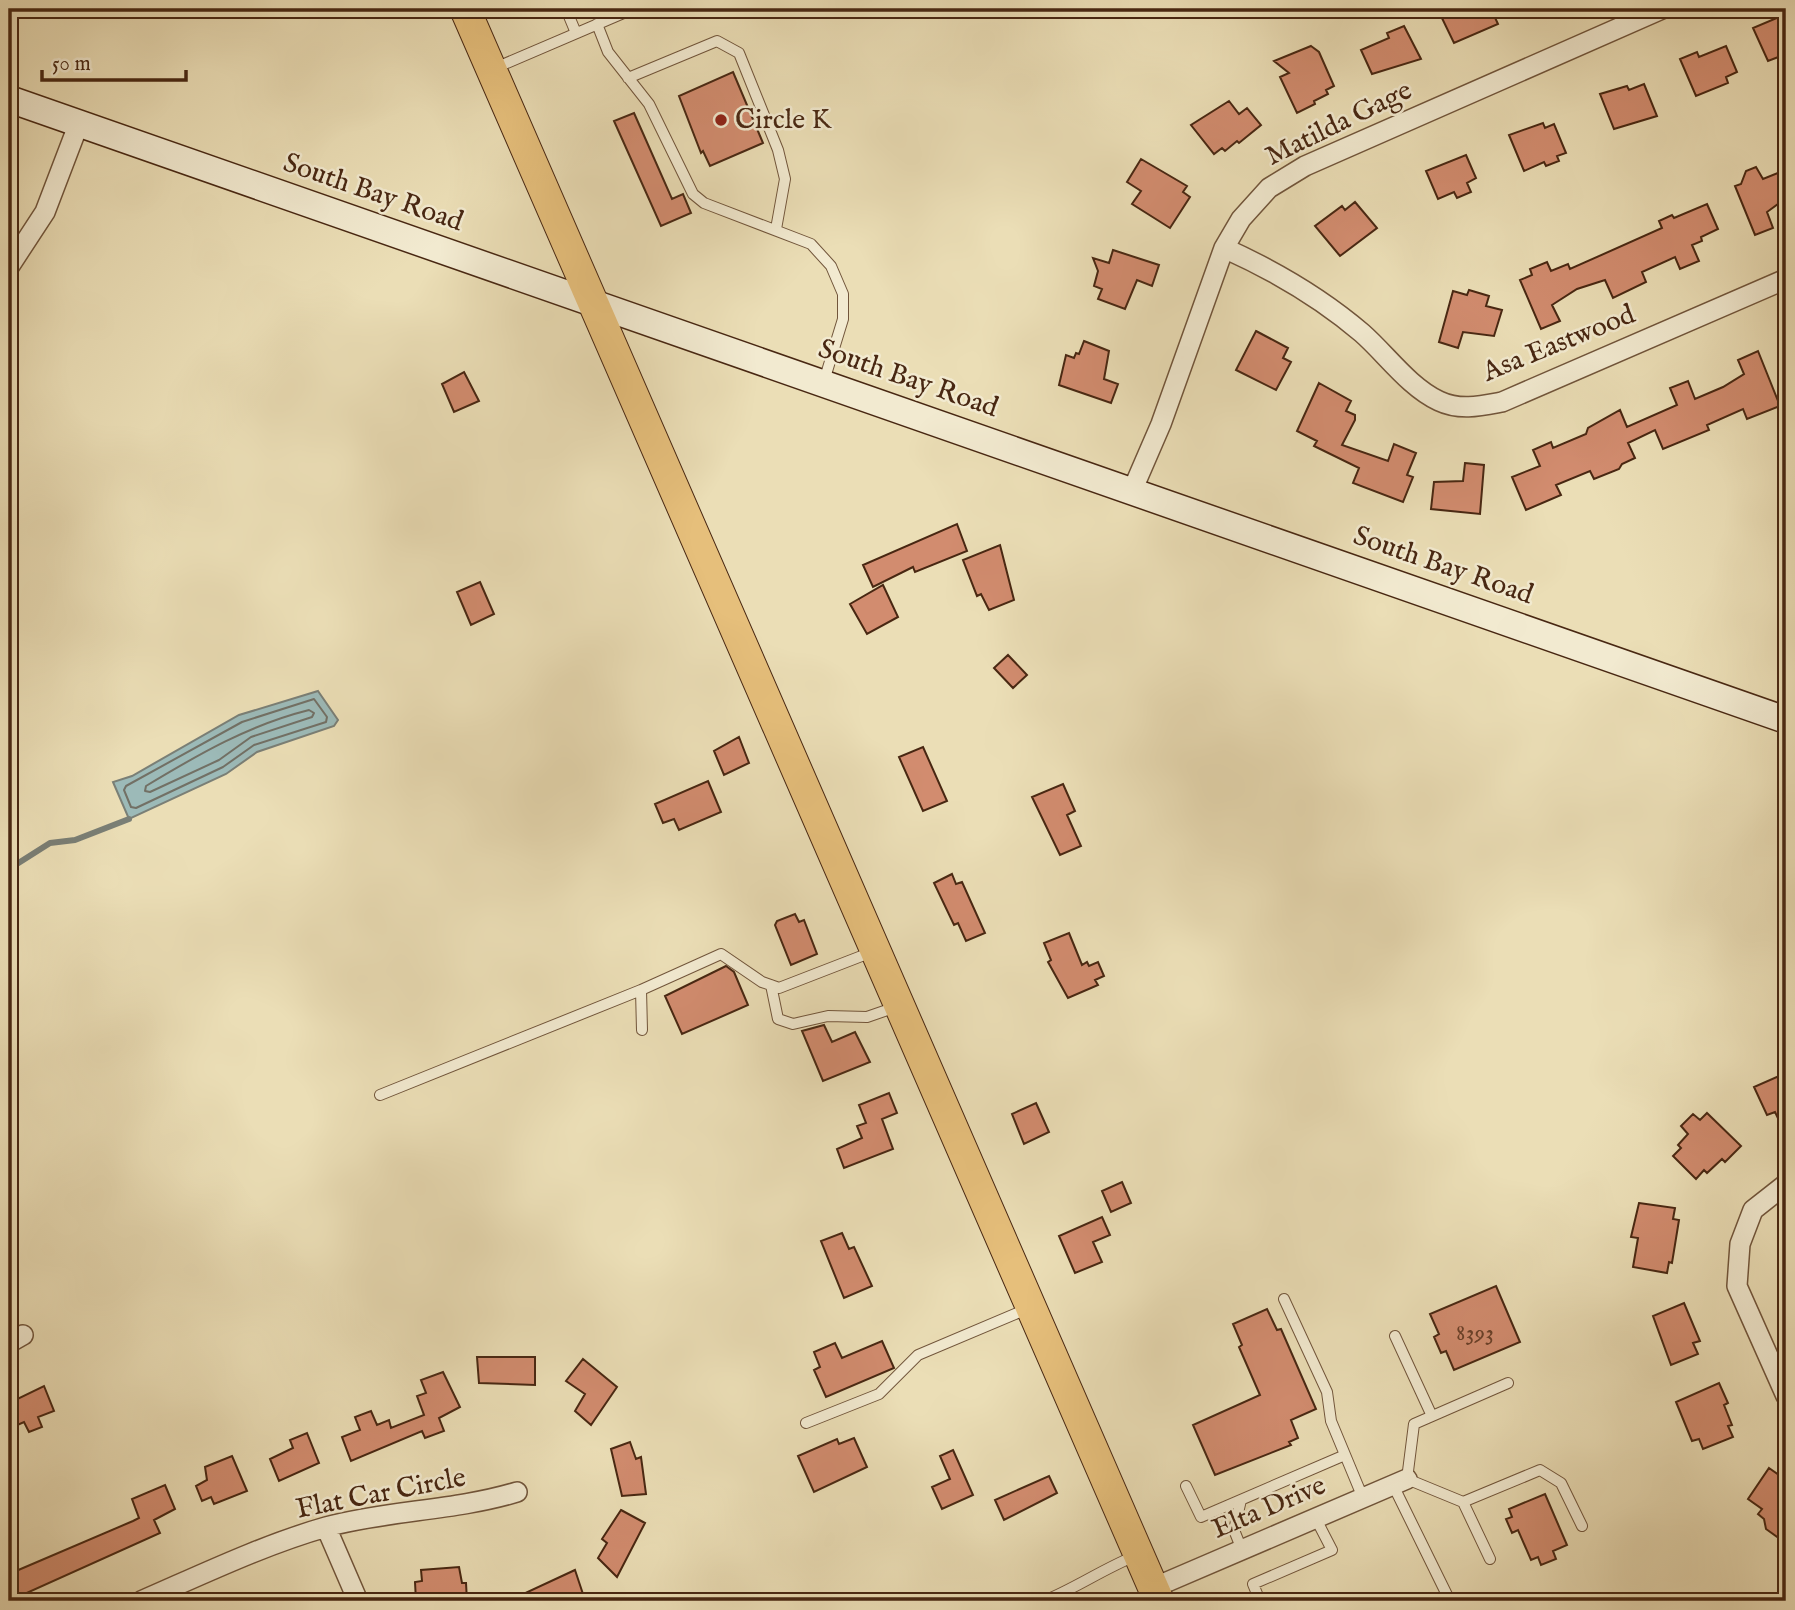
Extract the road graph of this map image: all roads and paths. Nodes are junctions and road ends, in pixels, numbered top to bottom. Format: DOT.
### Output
graph roads {
  1 [pos="465,9"];
  2 [pos="566,9"];
  3 [pos="633,9"];
  4 [pos="1662,9"];
  5 [pos="597,24"];
  6 [pos="576,33"];
  7 [pos="491,70"];
  8 [pos="628,78"];
  9 [pos="9,99"];
  10 [pos="79,123"];
  11 [pos="776,229"];
  12 [pos="1224,248"];
  13 [pos="9,267"];
  14 [pos="1786,279"];
  15 [pos="593,303"];
  16 [pos="823,383"];
  17 [pos="1132,491"];
  18 [pos="1786,720"];
  19 [pos="875,951"];
  20 [pos="771,985"];
  21 [pos="641,990"];
  22 [pos="899,1006"];
  23 [pos="642,1030"];
  24 [pos="380,1095"];
  25 [pos="1786,1184"];
  26 [pos="1284,1299"];
  27 [pos="1031,1308"];
  28 [pos="1395,1336"];
  29 [pos="1508,1383"];
  30 [pos="1786,1396"];
  31 [pos="1431,1414"];
  32 [pos="806,1423"];
  33 [pos="1345,1455"];
  34 [pos="1400,1482"];
  35 [pos="1186,1486"];
  36 [pos="517,1492"];
  37 [pos="1363,1498"];
  38 [pos="1241,1500"];
  39 [pos="1463,1502"];
  40 [pos="1315,1518"];
  41 [pos="1582,1525"];
  42 [pos="326,1528"];
  43 [pos="1242,1550"];
  44 [pos="1139,1554"];
  45 [pos="1490,1559"];
  46 [pos="1156,1595"];
  47 [pos="141,1601"];
  48 [pos="358,1601"];
  49 [pos="1044,1601"];
  50 [pos="1260,1601"];
  51 [pos="1450,1601"];
  1 -- 7 [label="main road"];
  2 -- 6 [label="lane"];
  3 -- 5 [label="lane"];
  4 -- 12 [label="street, Matilda Gage"];
  5 -- 6 [label="lane"];
  5 -- 8 [label="lane"];
  6 -- 7 [label="lane"];
  7 -- 15 [label="main road"];
  8 -- 11 [label="lane"];
  8 -- 11 [label="lane"];
  9 -- 10 [label="street, South Bay Road"];
  10 -- 13 [label="street"];
  10 -- 15 [label="street, South Bay Road"];
  11 -- 16 [label="lane"];
  12 -- 14 [label="street, Asa Eastwood"];
  12 -- 17 [label="street, Matilda Gage"];
  15 -- 16 [label="street, South Bay Road"];
  15 -- 19 [label="main road"];
  16 -- 17 [label="street, South Bay Road"];
  17 -- 18 [label="street, South Bay Road"];
  19 -- 20 [label="lane"];
  19 -- 22 [label="main road"];
  20 -- 21 [label="lane"];
  20 -- 22 [label="lane"];
  21 -- 23 [label="lane"];
  21 -- 24 [label="lane"];
  22 -- 27 [label="main road"];
  25 -- 30 [label="street"];
  26 -- 33 [label="lane"];
  27 -- 32 [label="lane"];
  27 -- 44 [label="main road"];
  28 -- 31 [label="lane"];
  29 -- 31 [label="lane"];
  31 -- 34 [label="lane"];
  33 -- 37 [label="lane"];
  33 -- 38 [label="lane"];
  34 -- 37 [label="street, Elta Drive"];
  34 -- 39 [label="lane"];
  34 -- 51 [label="lane"];
  35 -- 38 [label="lane"];
  36 -- 42 [label="street, Flat Car Circle"];
  37 -- 40 [label="street, Elta Drive"];
  38 -- 43 [label="lane"];
  39 -- 41 [label="lane"];
  39 -- 45 [label="lane"];
  40 -- 43 [label="street, Elta Drive"];
  40 -- 50 [label="lane"];
  42 -- 47 [label="street, Flat Car Circle"];
  42 -- 48 [label="street"];
  43 -- 46 [label="street, Elta Drive"];
  44 -- 46 [label="main road"];
  44 -- 49 [label="lane"];
}
